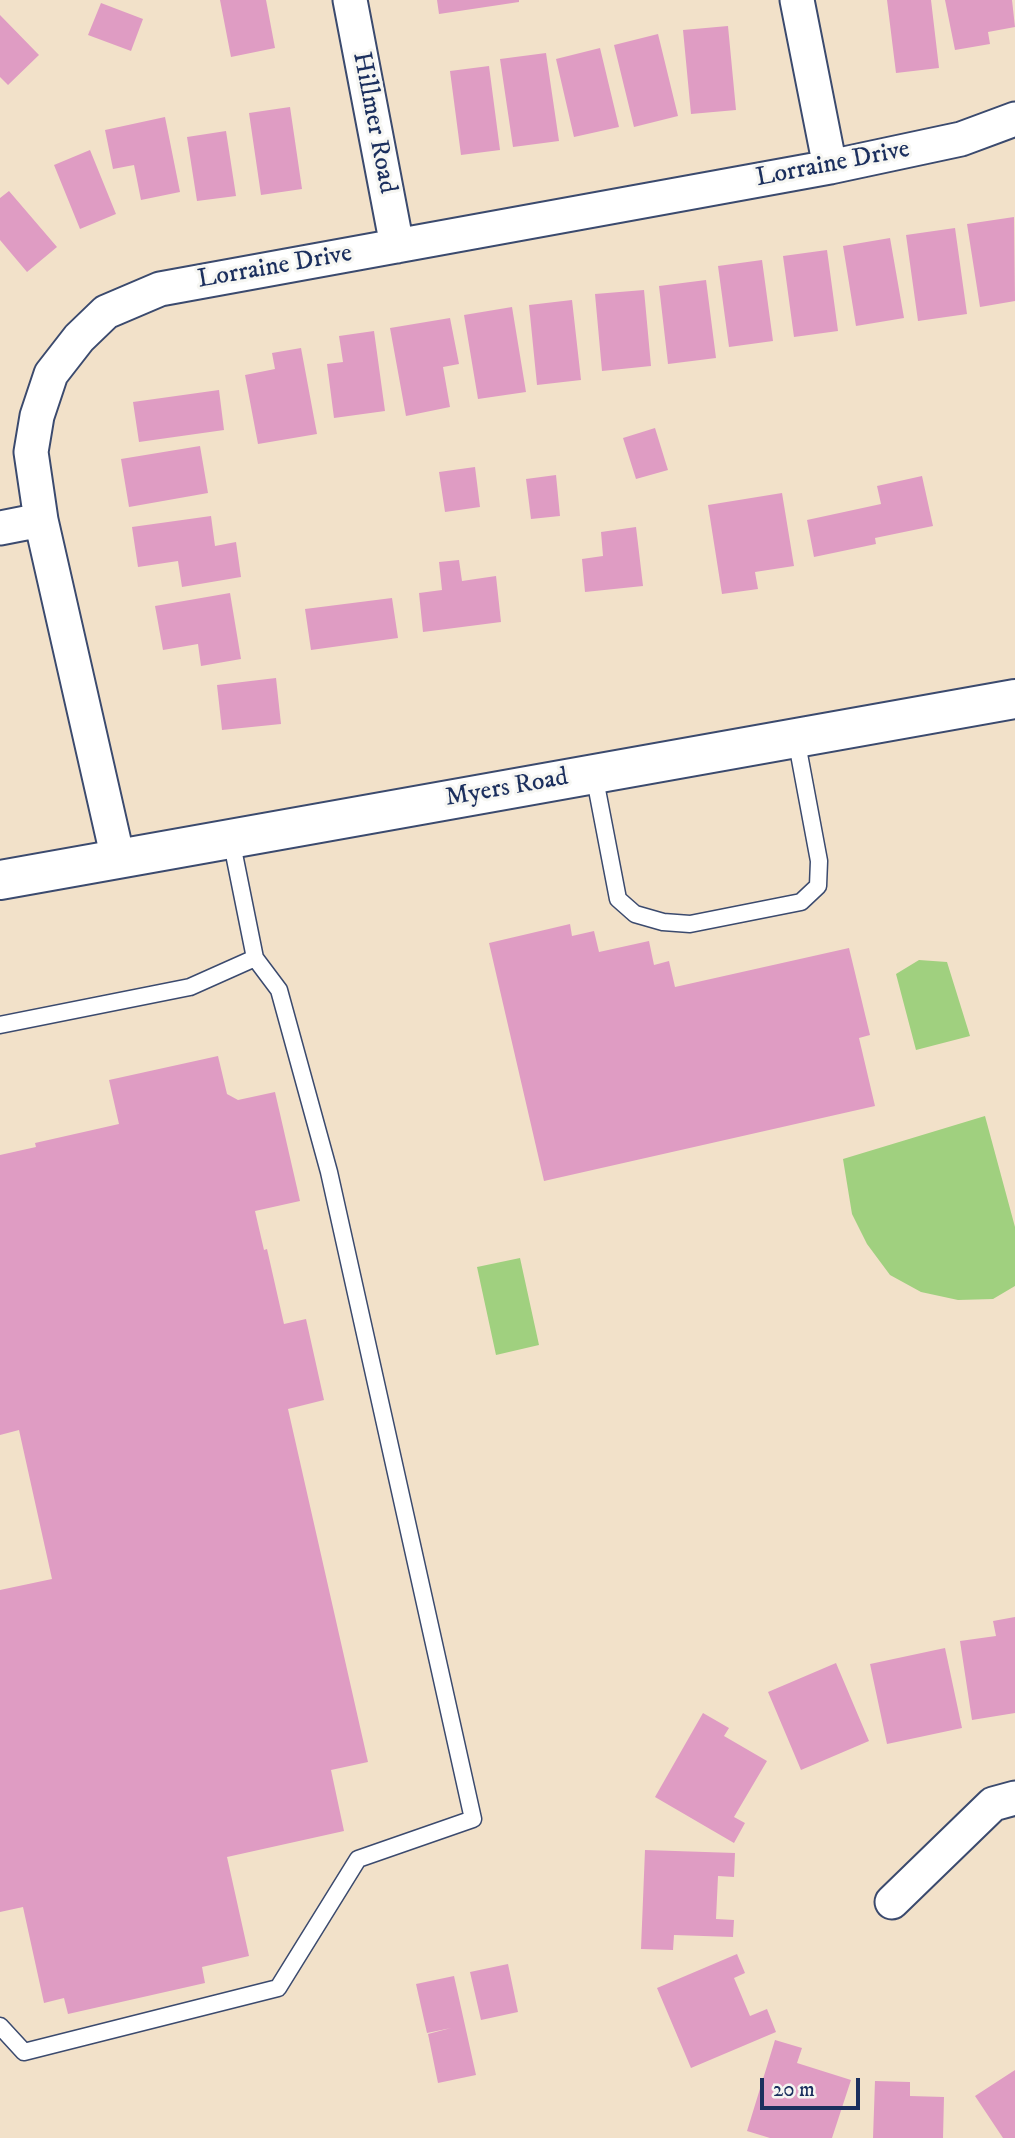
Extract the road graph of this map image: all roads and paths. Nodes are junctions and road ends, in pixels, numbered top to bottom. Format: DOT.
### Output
graph roads {
  1 [pos="350,0"];
  2 [pos="797,0"];
  3 [pos="1015,119"];
  4 [pos="830,167"];
  5 [pos="397,246"];
  6 [pos="41,520"];
  7 [pos="0,528"];
  8 [pos="1015,699"];
  9 [pos="796,738"];
  10 [pos="594,774"];
  11 [pos="232,839"];
  12 [pos="118,859"];
  13 [pos="0,880"];
  14 [pos="255,958"];
  15 [pos="0,1025"];
  16 [pos="1015,1798"];
  17 [pos="892,1902"];
  18 [pos="0,2026"];
  1 -- 5 [label="street, Hillmer Road"];
  2 -- 4 [label="street"];
  3 -- 4 [label="street, Lorraine Drive"];
  4 -- 5 [label="street, Lorraine Drive"];
  5 -- 6 [label="street, Lorraine Drive"];
  6 -- 7 [label="street"];
  6 -- 12 [label="street, Lorraine Drive"];
  8 -- 9 [label="main road, Myers Road"];
  9 -- 10 [label="main road, Myers Road"];
  9 -- 10 [label="lane"];
  10 -- 11 [label="main road, Myers Road"];
  11 -- 12 [label="main road, Myers Road"];
  11 -- 14 [label="lane"];
  12 -- 13 [label="main road, Myers Road"];
  14 -- 15 [label="lane"];
  14 -- 18 [label="lane"];
  16 -- 17 [label="street"];
}
